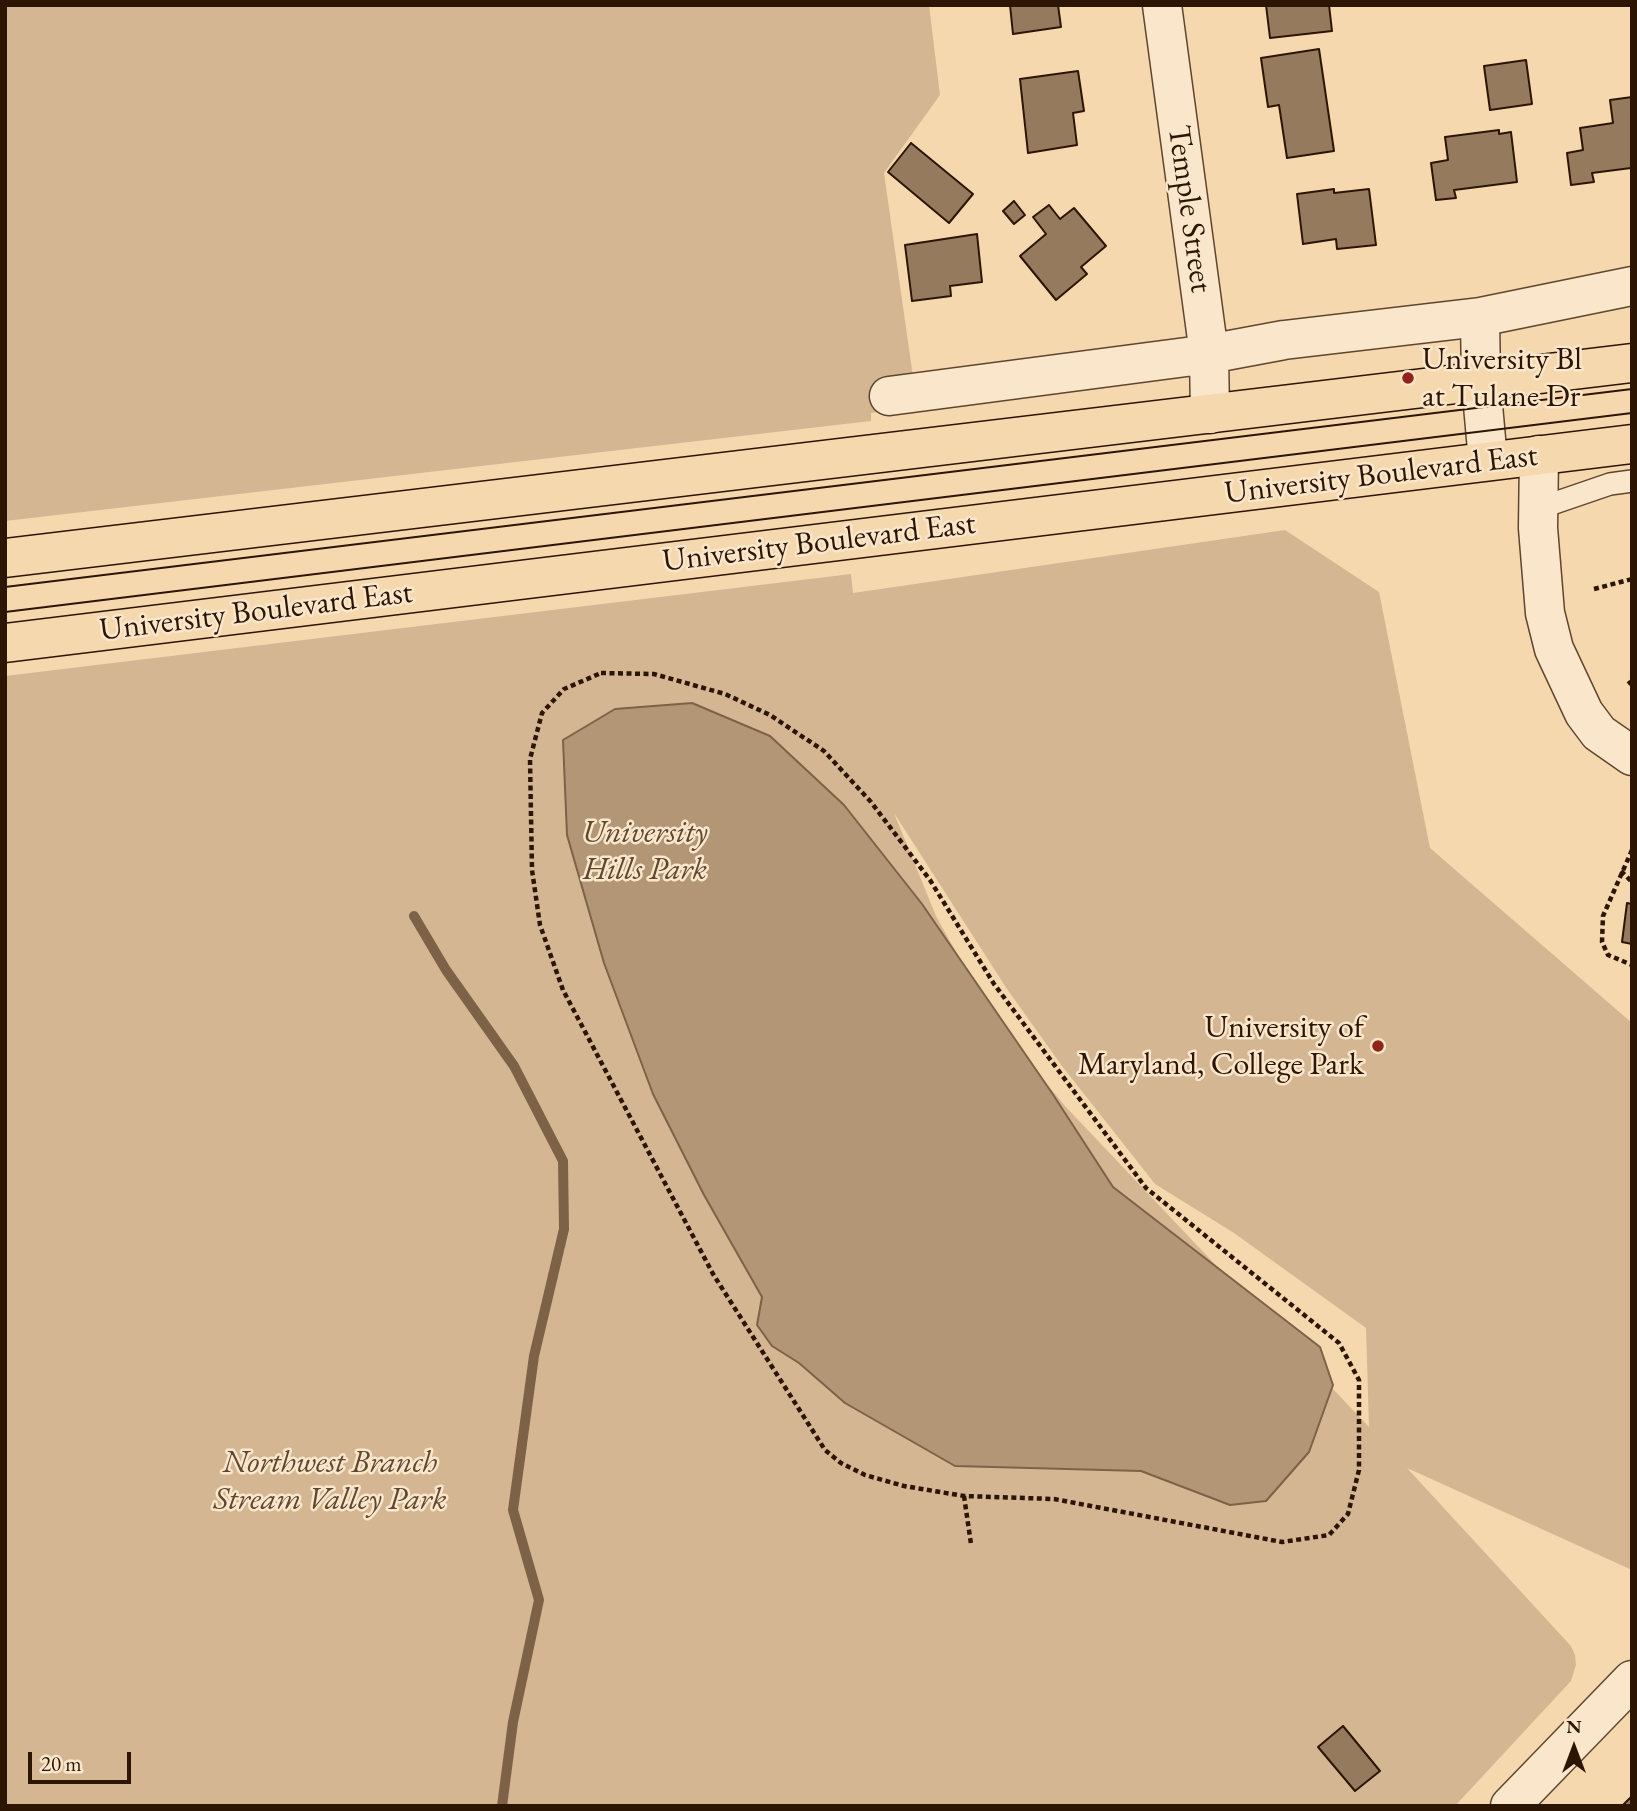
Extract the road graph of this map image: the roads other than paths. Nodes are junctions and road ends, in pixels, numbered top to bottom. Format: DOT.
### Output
graph roads {
  1 [pos="1162,5"];
  2 [pos="1632,286"];
  3 [pos="1480,317"];
  4 [pos="1209,354"];
  5 [pos="1632,363"];
  6 [pos="1481,383"];
  7 [pos="889,396"];
  8 [pos="1210,414"];
  9 [pos="1632,444"];
  10 [pos="1539,455"];
  11 [pos="1488,461"];
  12 [pos="1632,481"];
  13 [pos="1538,518"];
  14 [pos="5,558"];
  15 [pos="5,643"];
  16 [pos="1632,755"];
  17 [pos="1632,1680"];
  18 [pos="1510,1806"];
  1 -- 4 [label="street, Temple Street"];
  2 -- 3 [label="street"];
  3 -- 4 [label="street"];
  3 -- 6 [label="street"];
  4 -- 7 [label="street"];
  4 -- 8 [label="street, Temple Street"];
  5 -- 6 [label="main road"];
  6 -- 8 [label="main road"];
  6 -- 11 [label="street"];
  8 -- 14 [label="main road"];
  9 -- 10 [label="main road, University Boulevard East"];
  10 -- 11 [label="main road, University Boulevard East"];
  10 -- 13 [label="street"];
  11 -- 15 [label="main road, University Boulevard East"];
  12 -- 13 [label="lane"];
  13 -- 16 [label="street"];
  17 -- 18 [label="street"];
}
